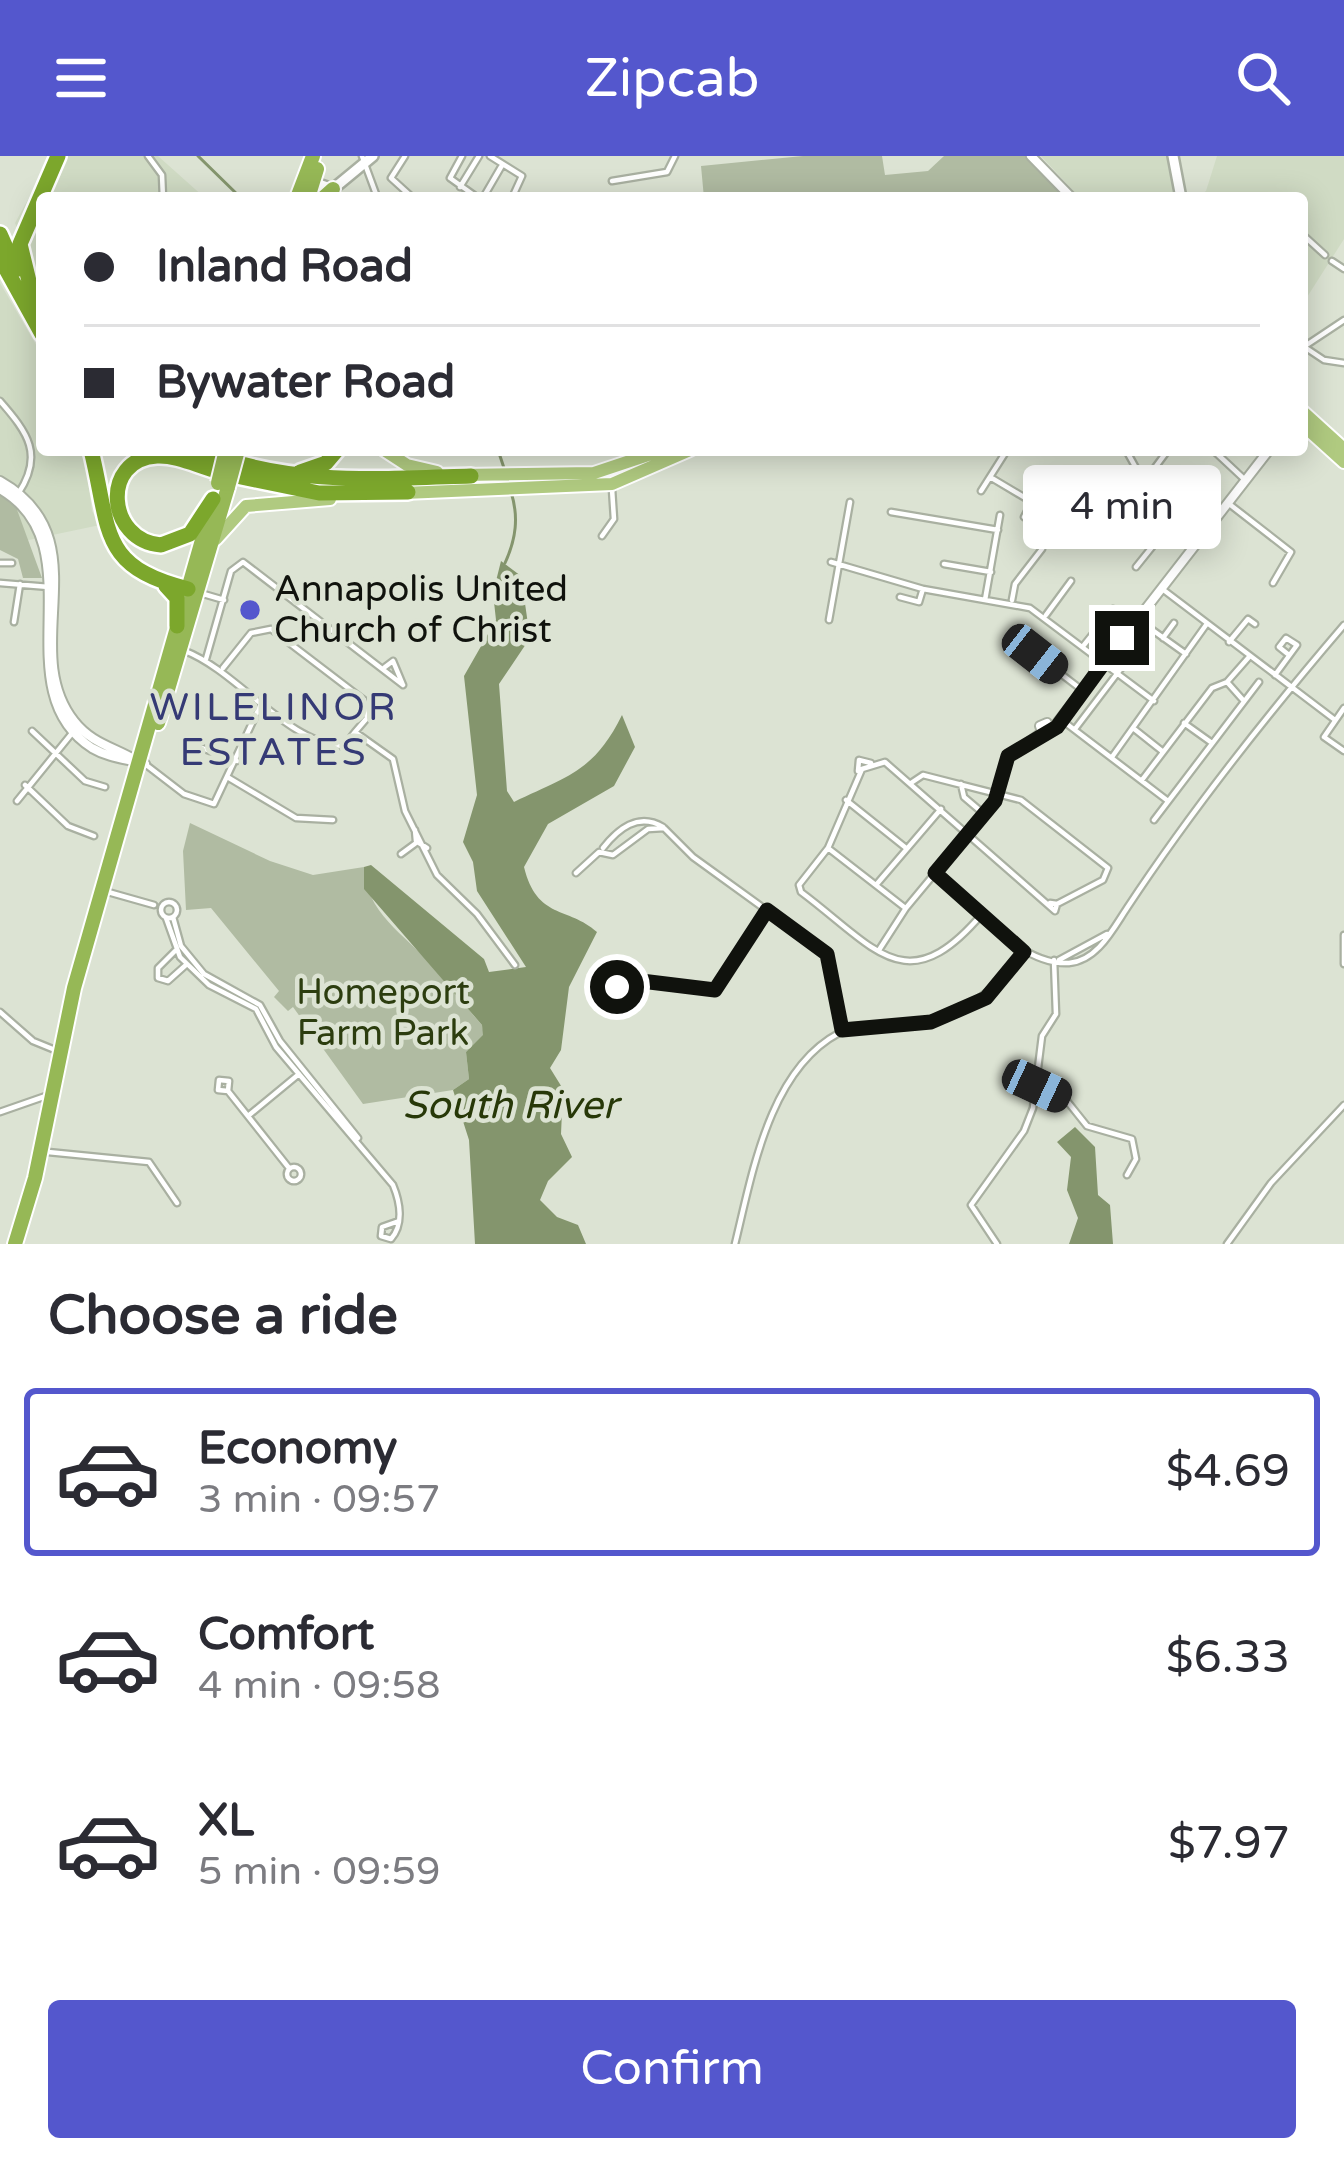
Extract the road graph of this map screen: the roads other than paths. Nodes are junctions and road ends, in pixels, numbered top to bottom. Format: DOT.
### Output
graph roads {
  1 [pos="58,156"];
  2 [pos="148,156"];
  3 [pos="318,156"];
  4 [pos="405,156"];
  5 [pos="462,156"];
  6 [pos="479,156"];
  7 [pos="490,156"];
  8 [pos="675,156"];
  9 [pos="1031,156"];
  10 [pos="1173,156"];
  11 [pos="367,158"];
  12 [pos="502,164"];
  13 [pos="612,181"];
  14 [pos="460,187"];
  15 [pos="305,191"];
  16 [pos="42,192"];
  17 [pos="162,192"];
  18 [pos="329,192"];
  19 [pos="376,192"];
  20 [pos="406,192"];
  21 [pos="469,192"];
  22 [pos="484,192"];
  23 [pos="515,192"];
  24 [pos="1066,192"];
  25 [pos="1180,192"];
  26 [pos="36,207"];
  27 [pos="0,234"];
  28 [pos="1308,240"];
  29 [pos="1325,256"];
  30 [pos="0,257"];
  31 [pos="1332,261"];
  32 [pos="1344,269"];
  33 [pos="36,303"];
  34 [pos="36,308"];
  35 [pos="1344,320"];
  36 [pos="36,328"];
  37 [pos="1308,343"];
  38 [pos="1308,351"];
  39 [pos="1344,363"];
  40 [pos="0,401"];
  41 [pos="1308,418"];
  42 [pos="1308,428"];
  43 [pos="1325,439"];
  44 [pos="1344,449"];
  45 [pos="93,456"];
  46 [pos="178,456"];
  47 [pos="217,456"];
  48 [pos="225,456"];
  49 [pos="235,456"];
  50 [pos="329,456"];
  51 [pos="393,456"];
  52 [pos="647,456"];
  53 [pos="676,456"];
  54 [pos="1003,456"];
  55 [pos="1130,456"];
  56 [pos="1164,456"];
  57 [pos="1220,456"];
  58 [pos="1264,456"];
  59 [pos="1344,462"];
  60 [pos="260,470"];
  61 [pos="473,476"];
  62 [pos="990,477"];
  63 [pos="1146,480"];
  64 [pos="1246,480"];
  65 [pos="612,484"];
  66 [pos="0,485"];
  67 [pos="218,485"];
  68 [pos="981,491"];
  69 [pos="408,492"];
  70 [pos="17,496"];
  71 [pos="850,502"];
  72 [pos="1190,502"];
  73 [pos="1228,503"];
  74 [pos="891,512"];
  75 [pos="1000,515"];
  76 [pos="1024,517"];
  77 [pos="1213,520"];
  78 [pos="1071,526"];
  79 [pos="998,530"];
  80 [pos="602,536"];
  81 [pos="1042,549"];
  82 [pos="208,556"];
  83 [pos="0,563"];
  84 [pos="12,563"];
  85 [pos="835,563"];
  86 [pos="944,564"];
  87 [pos="1136,567"];
  88 [pos="991,572"];
  89 [pos="1071,581"];
  90 [pos="0,583"];
  91 [pos="20,584"];
  92 [pos="164,584"];
  93 [pos="1273,584"];
  94 [pos="51,586"];
  95 [pos="1161,589"];
  96 [pos="923,590"];
  97 [pos="193,591"];
  98 [pos="900,597"];
  99 [pos="224,600"];
  100 [pos="985,600"];
  101 [pos="1012,602"];
  102 [pos="1112,609"];
  103 [pos="1045,617"];
  104 [pos="1137,619"];
  105 [pos="829,620"];
  106 [pos="14,622"];
  107 [pos="1174,622"];
  108 [pos="1207,623"];
  109 [pos="1255,623"];
  110 [pos="1344,625"];
  111 [pos="177,626"];
  112 [pos="1151,629"];
  113 [pos="1163,638"];
  114 [pos="1229,642"];
  115 [pos="1084,646"];
  116 [pos="182,650"];
  117 [pos="1035,654"];
  118 [pos="1186,654"];
  119 [pos="1289,655"];
  120 [pos="1249,657"];
  121 [pos="206,659"];
  122 [pos="1105,661"];
  123 [pos="223,668"];
  124 [pos="382,669"];
  125 [pos="1118,671"];
  126 [pos="1274,675"];
  127 [pos="1227,682"];
  128 [pos="1259,682"];
  129 [pos="1293,687"];
  130 [pos="1082,690"];
  131 [pos="1154,700"];
  132 [pos="1244,702"];
  133 [pos="261,704"];
  134 [pos="1344,708"];
  135 [pos="1060,718"];
  136 [pos="1335,720"];
  137 [pos="1184,723"];
  138 [pos="1133,728"];
  139 [pos="76,729"];
  140 [pos="1075,729"];
  141 [pos="1047,730"];
  142 [pos="32,731"];
  143 [pos="355,732"];
  144 [pos="1212,743"];
  145 [pos="194,746"];
  146 [pos="1344,751"];
  147 [pos="55,752"];
  148 [pos="1162,752"];
  149 [pos="1112,757"];
  150 [pos="237,761"];
  151 [pos="142,763"];
  152 [pos="229,778"];
  153 [pos="1142,780"];
  154 [pos="910,783"];
  155 [pos="961,784"];
  156 [pos="25,785"];
  157 [pos="105,788"];
  158 [pos="998,792"];
  159 [pos="846,800"];
  160 [pos="17,801"];
  161 [pos="1168,801"];
  162 [pos="941,809"];
  163 [pos="984,814"];
  164 [pos="333,820"];
  165 [pos="1154,820"];
  166 [pos="664,828"];
  167 [pos="415,830"];
  168 [pos="968,833"];
  169 [pos="94,836"];
  170 [pos="418,842"];
  171 [pos="603,848"];
  172 [pos="828,848"];
  173 [pos="906,848"];
  174 [pos="427,849"];
  175 [pos="401,854"];
  176 [pos="576,873"];
  177 [pos="935,873"];
  178 [pos="876,885"];
  179 [pos="108,892"];
  180 [pos="906,908"];
  181 [pos="767,910"];
  182 [pos="163,911"];
  183 [pos="982,914"];
  184 [pos="1344,935"];
  185 [pos="879,950"];
  186 [pos="175,951"];
  187 [pos="1024,952"];
  188 [pos="1056,960"];
  189 [pos="187,964"];
  190 [pos="1344,964"];
  191 [pos="514,965"];
  192 [pos="646,981"];
  193 [pos="79,1003"];
  194 [pos="0,1012"];
  195 [pos="842,1030"];
  196 [pos="60,1052"];
  197 [pos="301,1072"];
  198 [pos="1037,1086"];
  199 [pos="228,1091"];
  200 [pos="55,1094"];
  201 [pos="1344,1106"];
  202 [pos="0,1112"];
  203 [pos="247,1116"];
  204 [pos="48,1152"];
  205 [pos="289,1168"];
  206 [pos="1127,1175"];
  207 [pos="177,1203"];
  208 [pos="399,1221"];
  209 [pos="15,1244"];
  210 [pos="25,1244"];
  211 [pos="735,1244"];
  212 [pos="997,1244"];
  213 [pos="1227,1244"];
  1 -- 16 [label="highway"];
  2 -- 17 [label="street"];
  3 -- 15 [label="highway"];
  4 -- 20 [label="street"];
  5 -- 14 [label="street"];
  6 -- 14 [label="street"];
  7 -- 12 [label="street"];
  8 -- 13 [label="street"];
  9 -- 24 [label="street"];
  10 -- 25 [label="main road"];
  11 -- 18 [label="main road"];
  11 -- 19 [label="street"];
  12 -- 22 [label="street"];
  12 -- 23 [label="street"];
  14 -- 21 [label="street"];
  26 -- 33 [label="highway"];
  27 -- 34 [label="highway"];
  28 -- 29 [label="street"];
  30 -- 36 [label="highway"];
  31 -- 32 [label="street"];
  35 -- 37 [label="street"];
  38 -- 39 [label="street"];
  40 -- 70 [label="street"];
  41 -- 43 [label="main road"];
  42 -- 43 [label="main road"];
  43 -- 44 [label="main road"];
  43 -- 59 [label="main road"];
  45 -- 92 [label="highway"];
  46 -- 67 [label="highway"];
  47 -- 60 [label="highway"];
  48 -- 67 [label="highway, bridge"];
  49 -- 67 [label="highway, bridge"];
  50 -- 60 [label="highway"];
  51 -- 61 [label="main road"];
  52 -- 61 [label="main road"];
  53 -- 65 [label="main road"];
  54 -- 62 [label="street"];
  55 -- 63 [label="street"];
  56 -- 63 [label="street"];
  57 -- 64 [label="street"];
  58 -- 64 [label="street"];
  60 -- 61 [label="highway"];
  62 -- 68 [label="street"];
  62 -- 76 [label="street"];
  63 -- 72 [label="street"];
  63 -- 78 [label="street"];
  64 -- 73 [label="street"];
  65 -- 69 [label="main road"];
  65 -- 80 [label="street"];
  66 -- 70 [label="street"];
  67 -- 67 [label="highway"];
  67 -- 69 [label="highway"];
  67 -- 82 [label="highway"];
  67 -- 97 [label="highway"];
  69 -- 82 [label="main road"];
  70 -- 94 [label="street"];
  71 -- 85 [label="street"];
  72 -- 77 [label="street"];
  72 -- 87 [label="street"];
  73 -- 77 [label="street"];
  73 -- 93 [label="street"];
  74 -- 79 [label="street"];
  75 -- 79 [label="street"];
  77 -- 95 [label="street"];
  79 -- 88 [label="street"];
  81 -- 101 [label="street"];
  82 -- 97 [label="highway"];
  83 -- 84 [label="street"];
  85 -- 96 [label="street"];
  85 -- 105 [label="street"];
  86 -- 88 [label="street"];
  88 -- 100 [label="street"];
  89 -- 103 [label="street"];
  90 -- 91 [label="street"];
  91 -- 94 [label="street"];
  91 -- 106 [label="street"];
  92 -- 97 [label="highway"];
  92 -- 111 [label="highway"];
  94 -- 139 [label="street"];
  95 -- 104 [label="street"];
  95 -- 108 [label="street"];
  96 -- 98 [label="street"];
  96 -- 100 [label="street"];
  97 -- 99 [label="street"];
  97 -- 111 [label="highway"];
  97 -- 116 [label="highway"];
  99 -- 121 [label="street"];
  99 -- 124 [label="street"];
  100 -- 101 [label="street"];
  101 -- 103 [label="street"];
  102 -- 115 [label="street"];
  103 -- 115 [label="street"];
  104 -- 112 [label="street"];
  104 -- 122 [label="street"];
  107 -- 113 [label="street"];
  108 -- 114 [label="street"];
  108 -- 118 [label="street"];
  109 -- 114 [label="street"];
  110 -- 129 [label="street"];
  111 -- 151 [label="highway"];
  112 -- 113 [label="street"];
  112 -- 125 [label="street"];
  113 -- 118 [label="street"];
  114 -- 120 [label="street"];
  115 -- 122 [label="street"];
  116 -- 121 [label="street"];
  116 -- 151 [label="highway"];
  117 -- 130 [label="street"];
  118 -- 131 [label="street"];
  119 -- 126 [label="street"];
  120 -- 126 [label="street"];
  120 -- 127 [label="street"];
  121 -- 123 [label="street"];
  122 -- 125 [label="street"];
  122 -- 130 [label="street"];
  123 -- 133 [label="street"];
  123 -- 143 [label="street"];
  125 -- 131 [label="street"];
  125 -- 140 [label="street"];
  126 -- 129 [label="street"];
  127 -- 132 [label="street"];
  127 -- 137 [label="street"];
  128 -- 132 [label="street"];
  129 -- 136 [label="street"];
  129 -- 188 [label="street"];
  130 -- 135 [label="street"];
  131 -- 138 [label="street"];
  132 -- 144 [label="street"];
  133 -- 143 [label="street"];
  133 -- 150 [label="street"];
  134 -- 136 [label="street"];
  135 -- 140 [label="street"];
  135 -- 141 [label="street"];
  136 -- 146 [label="street"];
  137 -- 144 [label="street"];
  137 -- 148 [label="street"];
  138 -- 148 [label="street"];
  138 -- 149 [label="street"];
  139 -- 147 [label="street"];
  139 -- 151 [label="street"];
  140 -- 149 [label="street"];
  141 -- 158 [label="street"];
  142 -- 147 [label="street"];
  143 -- 167 [label="street"];
  144 -- 161 [label="street"];
  145 -- 150 [label="street"];
  147 -- 156 [label="street"];
  147 -- 157 [label="street"];
  148 -- 153 [label="street"];
  149 -- 153 [label="street"];
  150 -- 152 [label="street"];
  151 -- 152 [label="street"];
  151 -- 179 [label="highway"];
  151 -- 196 [label="highway"];
  152 -- 164 [label="street"];
  153 -- 161 [label="street"];
  154 -- 155 [label="street"];
  154 -- 159 [label="street"];
  154 -- 162 [label="street"];
  155 -- 158 [label="street"];
  155 -- 163 [label="street"];
  156 -- 160 [label="street"];
  156 -- 169 [label="street"];
  158 -- 163 [label="street"];
  158 -- 168 [label="street"];
  159 -- 172 [label="street"];
  159 -- 173 [label="street"];
  161 -- 165 [label="street"];
  162 -- 168 [label="street"];
  162 -- 173 [label="street"];
  163 -- 168 [label="street"];
  166 -- 171 [label="street"];
  166 -- 176 [label="street"];
  166 -- 181 [label="street"];
  167 -- 170 [label="street"];
  167 -- 174 [label="street"];
  168 -- 177 [label="street"];
  170 -- 174 [label="street"];
  170 -- 175 [label="street"];
  172 -- 178 [label="street"];
  172 -- 185 [label="street"];
  173 -- 178 [label="street"];
  174 -- 191 [label="street"];
  177 -- 180 [label="street"];
  177 -- 183 [label="street"];
  178 -- 180 [label="street"];
  179 -- 182 [label="street"];
  179 -- 193 [label="highway"];
  180 -- 185 [label="street"];
  181 -- 192 [label="street"];
  181 -- 195 [label="street"];
  182 -- 186 [label="street"];
  182 -- 197 [label="street"];
  183 -- 185 [label="street"];
  183 -- 187 [label="street"];
  184 -- 190 [label="street"];
  186 -- 189 [label="street"];
  186 -- 189 [label="street"];
  187 -- 188 [label="street"];
  187 -- 195 [label="street"];
  188 -- 198 [label="street"];
  189 -- 197 [label="street"];
  192 -- 192 [label="street"];
  193 -- 196 [label="highway"];
  193 -- 200 [label="highway"];
  194 -- 196 [label="street"];
  195 -- 211 [label="street"];
  196 -- 200 [label="highway"];
  197 -- 203 [label="street"];
  197 -- 208 [label="street"];
  198 -- 206 [label="street"];
  198 -- 212 [label="street"];
  199 -- 203 [label="street"];
  200 -- 202 [label="street"];
  200 -- 204 [label="highway"];
  200 -- 209 [label="highway"];
  201 -- 213 [label="street"];
  203 -- 205 [label="street"];
  204 -- 207 [label="street"];
  204 -- 210 [label="highway"];
}
